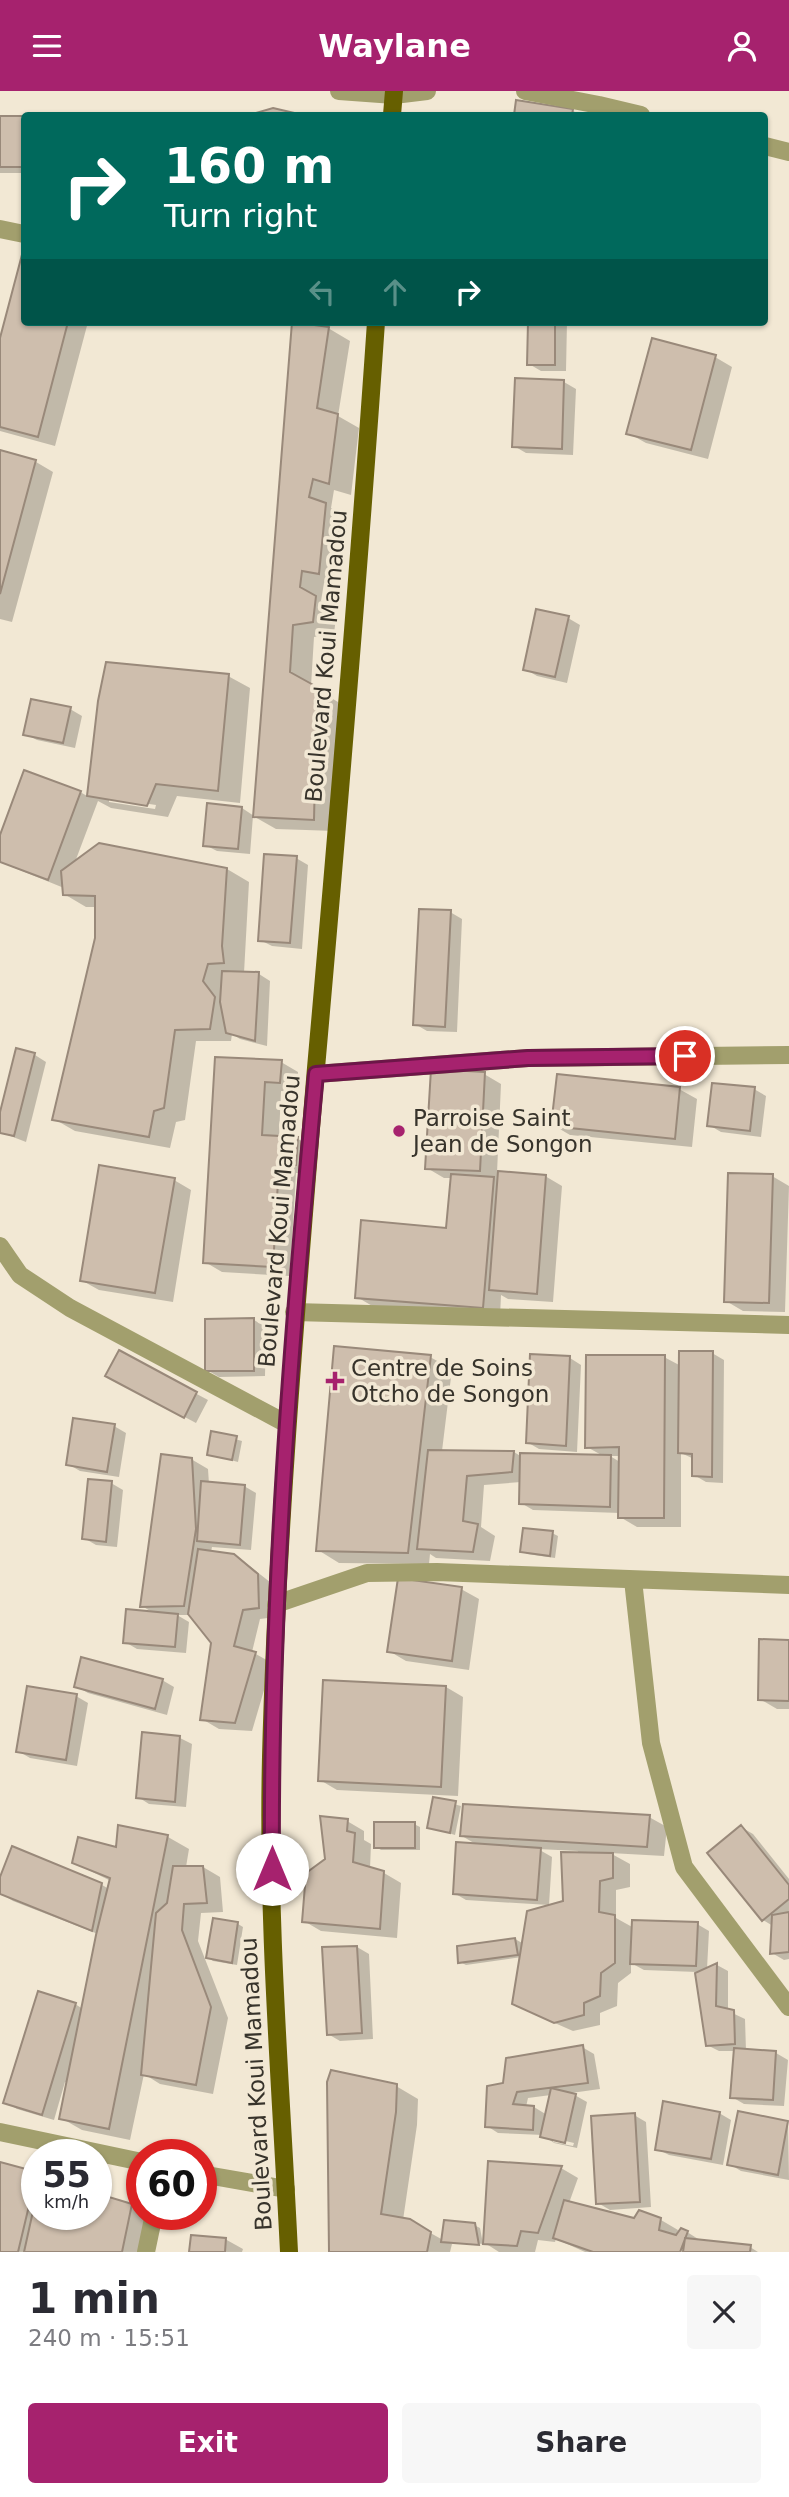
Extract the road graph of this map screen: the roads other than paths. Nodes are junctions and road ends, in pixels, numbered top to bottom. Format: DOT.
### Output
graph roads {
  1 [pos="339,91"];
  2 [pos="427,91"];
  3 [pos="525,91"];
  4 [pos="394,93"];
  5 [pos="392,112"];
  6 [pos="628,112"];
  7 [pos="768,147"];
  8 [pos="789,152"];
  9 [pos="0,229"];
  10 [pos="21,233"];
  11 [pos="376,326"];
  12 [pos="789,1055"];
  13 [pos="316,1074"];
  14 [pos="0,1246"];
  15 [pos="295,1312"];
  16 [pos="789,1325"];
  17 [pos="287,1424"];
  18 [pos="633,1580"];
  19 [pos="789,1585"];
  20 [pos="276,1604"];
  21 [pos="789,2007"];
  22 [pos="0,2132"];
  23 [pos="126,2159"];
  24 [pos="217,2177"];
  25 [pos="286,2189"];
  26 [pos="151,2230"];
  27 [pos="146,2252"];
  28 [pos="289,2252"];
  1 -- 4 [label="street"];
  2 -- 4 [label="street"];
  3 -- 6 [label="street"];
  4 -- 5 [label="main road"];
  7 -- 8 [label="street"];
  9 -- 10 [label="street"];
  11 -- 13 [label="main road, Boulevard Koui Mamadou"];
  12 -- 13 [label="street"];
  13 -- 15 [label="main road, Boulevard Koui Mamadou"];
  14 -- 17 [label="street"];
  15 -- 16 [label="street"];
  15 -- 17 [label="main road, Boulevard Koui Mamadou"];
  17 -- 20 [label="main road, Boulevard Koui Mamadou"];
  18 -- 19 [label="street"];
  18 -- 20 [label="street"];
  18 -- 21 [label="street"];
  20 -- 25 [label="main road, Boulevard Koui Mamadou"];
  22 -- 23 [label="street"];
  24 -- 25 [label="street"];
  25 -- 28 [label="main road, Boulevard Koui Mamadou"];
  26 -- 27 [label="street"];
}
